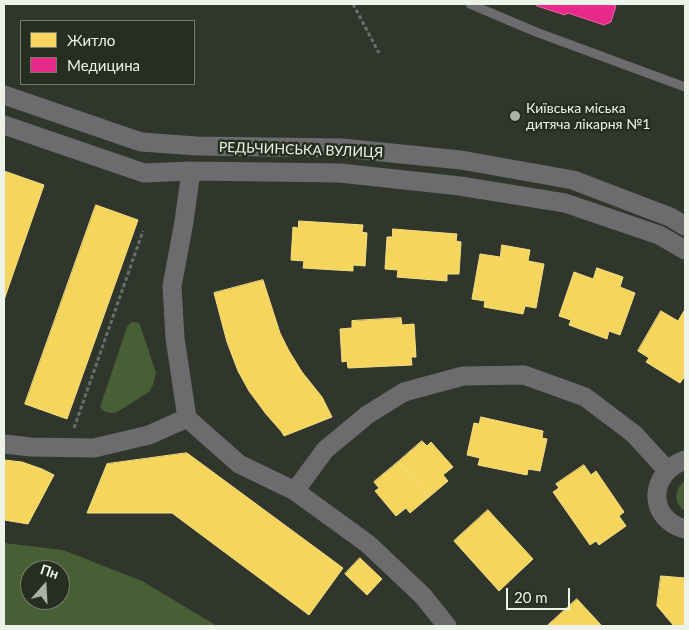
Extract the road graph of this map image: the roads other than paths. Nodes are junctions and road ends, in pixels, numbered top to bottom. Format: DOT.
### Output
graph roads {
  1 [pos="470,4"];
  2 [pos="685,87"];
  3 [pos="4,95"];
  4 [pos="4,125"];
  5 [pos="191,171"];
  6 [pos="685,226"];
  7 [pos="685,250"];
  8 [pos="187,418"];
  9 [pos="4,444"];
  10 [pos="685,460"];
  11 [pos="666,470"];
  12 [pos="295,491"];
  13 [pos="685,529"];
  14 [pos="447,626"];
  1 -- 2 [label="lane"];
  3 -- 6 [label="street, РЕДЬЧИНСЬКА ВУЛИЦЯ"];
  4 -- 5 [label="street, РЕДЬЧИНСЬКА ВУЛИЦЯ"];
  5 -- 7 [label="street, РЕДЬЧИНСЬКА ВУЛИЦЯ"];
  5 -- 8 [label="street"];
  8 -- 9 [label="street"];
  8 -- 12 [label="street"];
  10 -- 11 [label="street"];
  11 -- 12 [label="street"];
  11 -- 13 [label="street"];
  12 -- 14 [label="street"];
}
